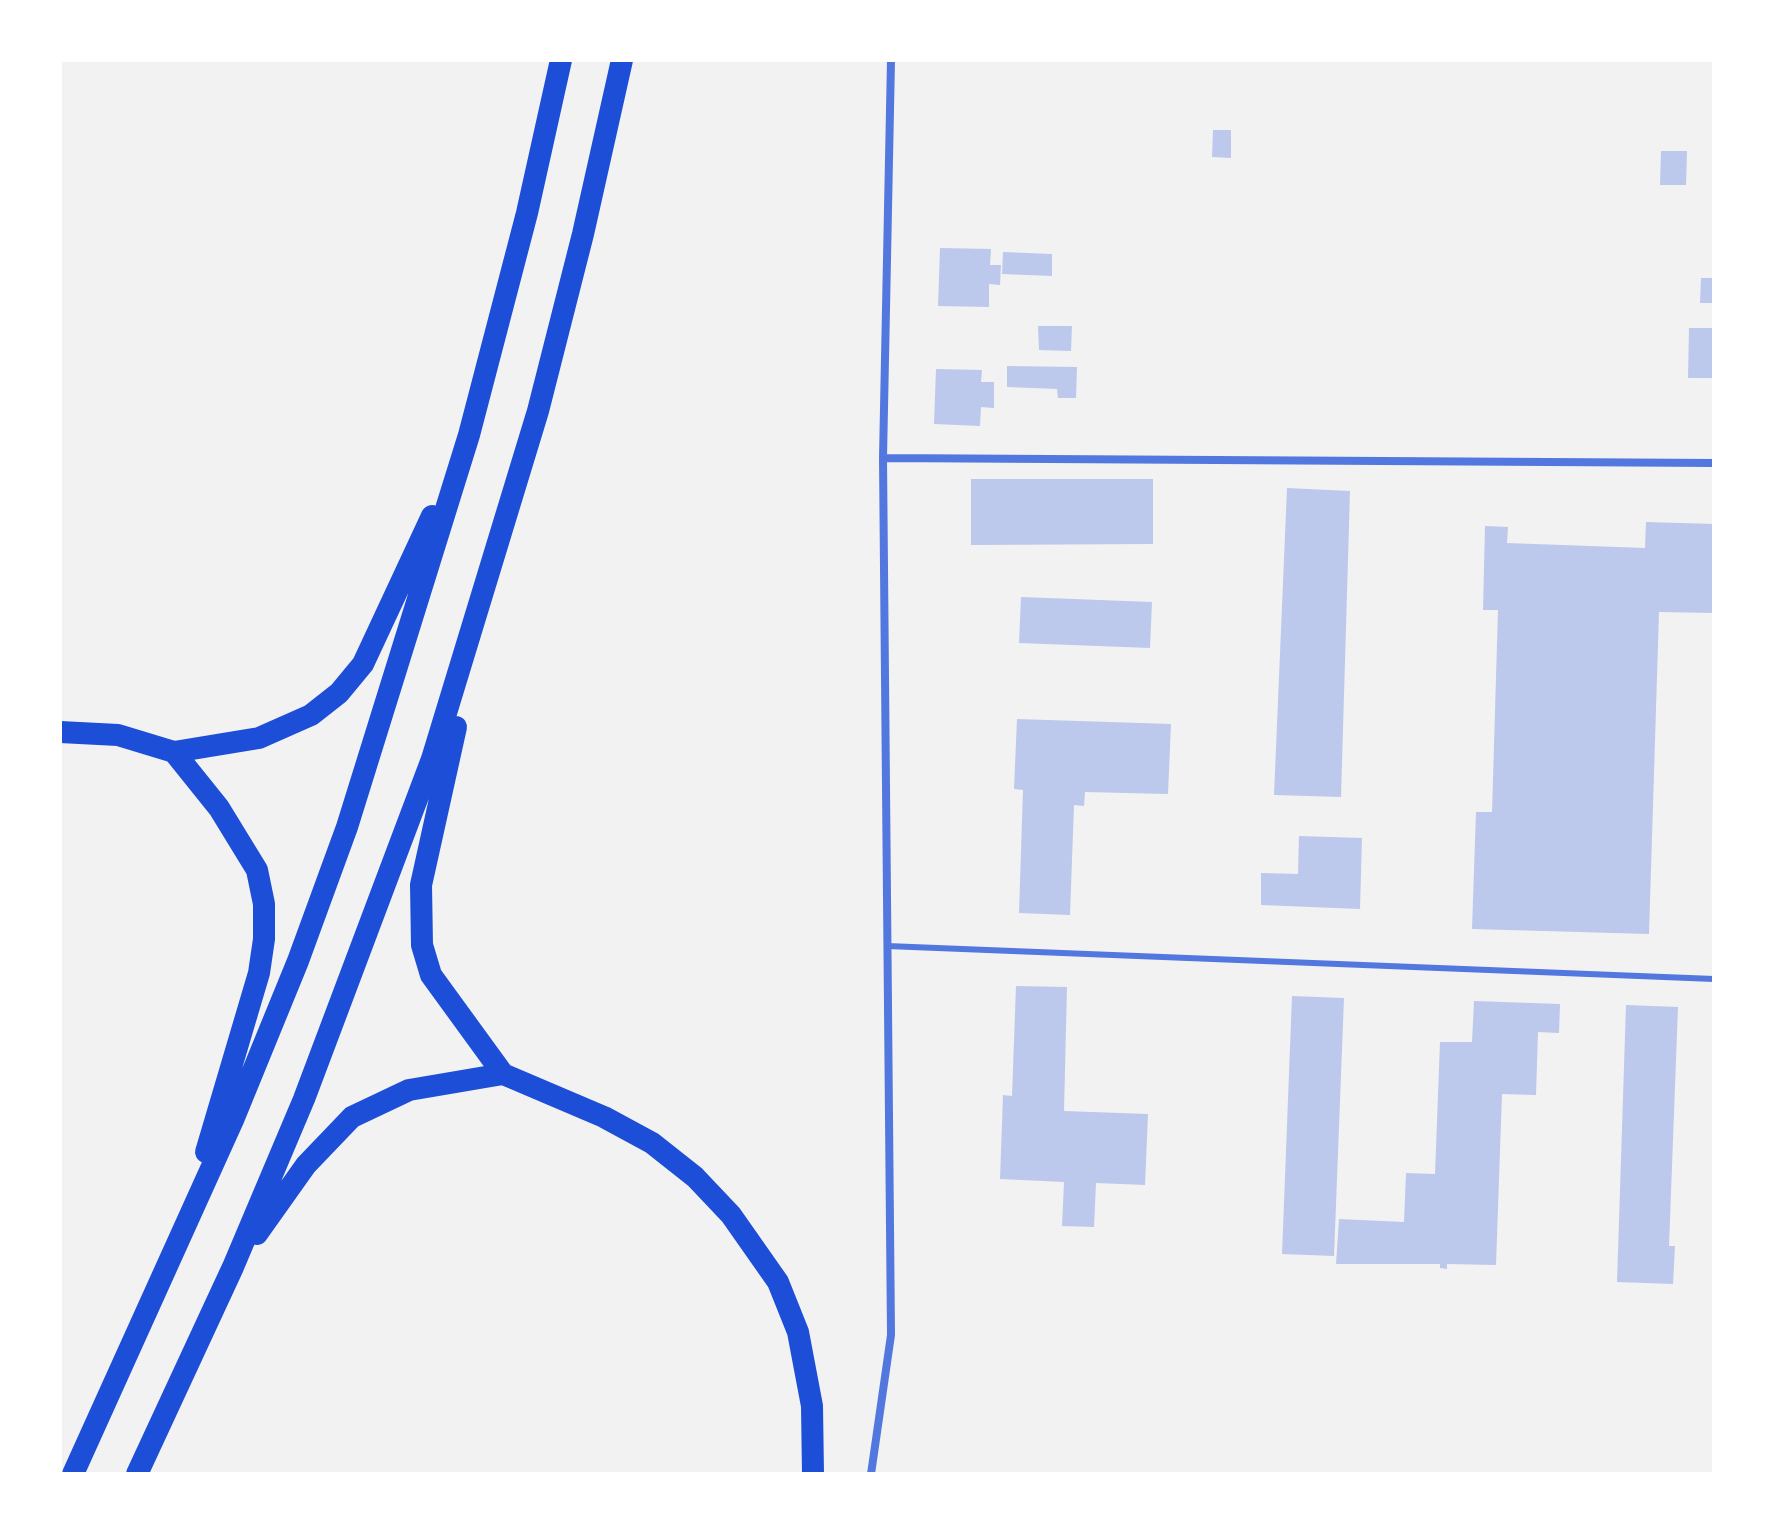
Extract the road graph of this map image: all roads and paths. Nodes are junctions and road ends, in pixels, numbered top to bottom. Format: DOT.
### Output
graph roads {
  1 [pos="561,60"];
  2 [pos="622,60"];
  3 [pos="891,60"];
  4 [pos="469,435"];
  5 [pos="883,458"];
  6 [pos="1714,463"];
  7 [pos="488,585"];
  8 [pos="60,732"];
  9 [pos="174,752"];
  10 [pos="887,946"];
  11 [pos="1714,979"];
  12 [pos="503,1074"];
  13 [pos="177,1250"];
  14 [pos="233,1267"];
  15 [pos="73,1474"];
  16 [pos="137,1474"];
  17 [pos="813,1474"];
  18 [pos="871,1474"];
  1 -- 4 [label="highway"];
  2 -- 7 [label="highway"];
  3 -- 5 [label="street"];
  4 -- 9 [label="highway"];
  4 -- 13 [label="highway"];
  5 -- 6 [label="street"];
  5 -- 10 [label="street"];
  7 -- 12 [label="highway"];
  7 -- 14 [label="highway"];
  8 -- 9 [label="highway"];
  9 -- 13 [label="highway"];
  10 -- 11 [label="lane"];
  10 -- 18 [label="street"];
  12 -- 14 [label="highway"];
  12 -- 17 [label="highway"];
  13 -- 15 [label="highway"];
  14 -- 16 [label="highway"];
}
